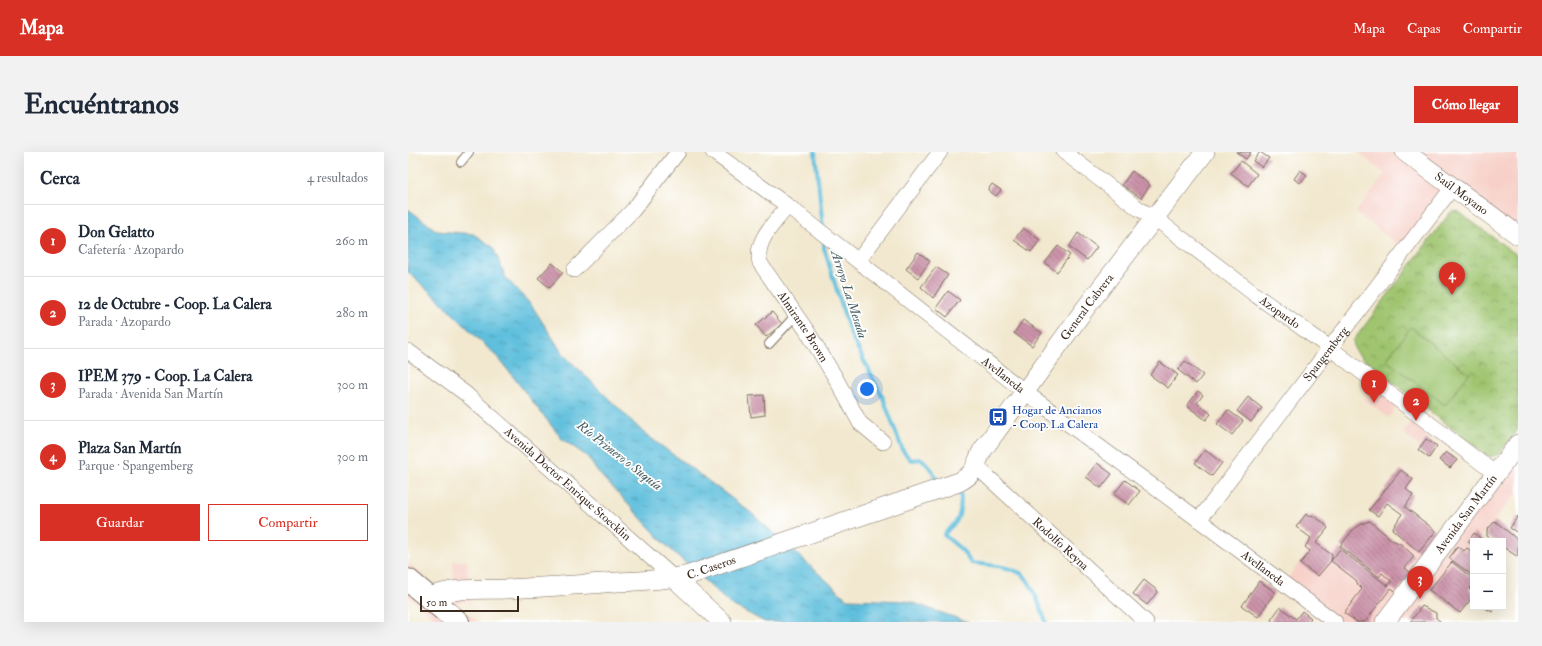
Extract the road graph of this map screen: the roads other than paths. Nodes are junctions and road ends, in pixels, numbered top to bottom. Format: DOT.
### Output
graph roads {
  1 [pos="469,152"];
  2 [pos="678,152"];
  3 [pos="713,152"];
  4 [pos="940,152"];
  5 [pos="1064,152"];
  6 [pos="1205,152"];
  7 [pos="1406,152"];
  8 [pos="461,162"];
  9 [pos="1452,188"];
  10 [pos="788,206"];
  11 [pos="1155,218"];
  12 [pos="1518,235"];
  13 [pos="858,261"];
  14 [pos="574,270"];
  15 [pos="796,315"];
  16 [pos="768,344"];
  17 [pos="1330,348"];
  18 [pos="408,351"];
  19 [pos="1025,392"];
  20 [pos="883,442"];
  21 [pos="1518,444"];
  22 [pos="976,466"];
  23 [pos="1496,474"];
  24 [pos="1199,520"];
  25 [pos="682,577"];
  26 [pos="408,580"];
  27 [pos="429,597"];
  28 [pos="458,622"];
  29 [pos="722,622"];
  30 [pos="1146,622"];
  31 [pos="1334,622"];
  32 [pos="1385,622"];
  1 -- 8 [label="lane"];
  2 -- 14 [label="street"];
  3 -- 10 [label="street, Avellaneda"];
  4 -- 13 [label="street"];
  5 -- 11 [label="street, Azopardo"];
  6 -- 11 [label="street, General Cabrera"];
  7 -- 9 [label="street, Saúl Moyano"];
  9 -- 12 [label="street, Saúl Moyano"];
  9 -- 17 [label="street, Spangemberg"];
  10 -- 13 [label="street, Avellaneda"];
  10 -- 15 [label="street, Almirante Brown"];
  11 -- 17 [label="street, Azopardo"];
  11 -- 19 [label="street, General Cabrera"];
  13 -- 19 [label="street, Avellaneda"];
  15 -- 16 [label="lane"];
  15 -- 20 [label="street, Almirante Brown"];
  17 -- 23 [label="street, Azopardo"];
  17 -- 24 [label="street, Spangemberg"];
  18 -- 25 [label="street, Avenida Doctor Enrique Stoecklin"];
  19 -- 22 [label="street, General Cabrera"];
  19 -- 24 [label="street, Avellaneda"];
  21 -- 23 [label="street, Avenida San Martín"];
  22 -- 25 [label="street, C. Caseros"];
  22 -- 30 [label="street, Rodolfo Reyna"];
  23 -- 32 [label="street, Avenida San Martín"];
  24 -- 31 [label="street, Avellaneda"];
  25 -- 27 [label="street, C. Caseros"];
  25 -- 29 [label="street, Avenida Doctor Enrique Stoecklin"];
  26 -- 27 [label="main road"];
  27 -- 28 [label="main road"];
}
